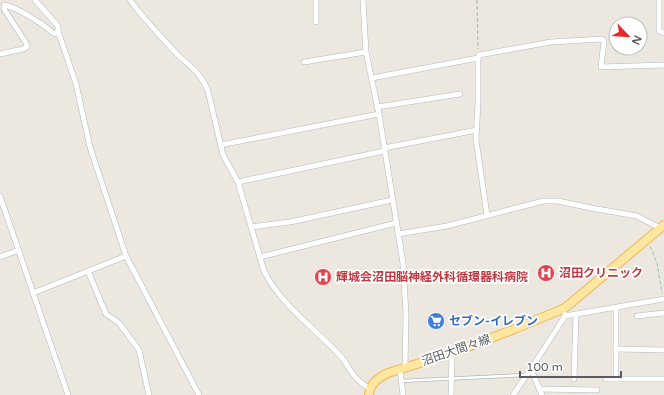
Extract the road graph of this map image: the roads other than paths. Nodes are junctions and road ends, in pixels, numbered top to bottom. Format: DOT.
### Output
graph roads {
  1 [pos="35,0"];
  2 [pos="130,0"];
  3 [pos="316,0"];
  4 [pos="363,0"];
  5 [pos="659,0"];
  6 [pos="316,22"];
  7 [pos="58,31"];
  8 [pos="664,33"];
  9 [pos="366,52"];
  10 [pos="0,54"];
  11 [pos="478,58"];
  12 [pos="304,62"];
  13 [pos="664,66"];
  14 [pos="372,78"];
  15 [pos="460,94"];
  16 [pos="377,107"];
  17 [pos="379,114"];
  18 [pos="477,130"];
  19 [pos="220,145"];
  20 [pos="384,150"];
  21 [pos="238,182"];
  22 [pos="0,196"];
  23 [pos="392,200"];
  24 [pos="487,215"];
  25 [pos="396,223"];
  26 [pos="662,226"];
  27 [pos="251,227"];
  28 [pos="398,234"];
  29 [pos="19,250"];
  30 [pos="0,256"];
  31 [pos="126,256"];
  32 [pos="260,257"];
  33 [pos="88,271"];
  34 [pos="33,293"];
  35 [pos="663,300"];
  36 [pos="616,308"];
  37 [pos="565,312"];
  38 [pos="664,312"];
  39 [pos="576,314"];
  40 [pos="637,316"];
  41 [pos="616,349"];
  42 [pos="664,350"];
  43 [pos="452,353"];
  44 [pos="403,368"];
  45 [pos="531,368"];
  46 [pos="527,375"];
  47 [pos="451,379"];
  48 [pos="574,379"];
  49 [pos="606,379"];
  50 [pos="616,379"];
  51 [pos="664,379"];
  52 [pos="401,381"];
  53 [pos="539,389"];
  54 [pos="597,390"];
  55 [pos="369,392"];
  56 [pos="68,395"];
  57 [pos="148,395"];
  58 [pos="199,395"];
  59 [pos="403,395"];
  60 [pos="451,395"];
  61 [pos="513,395"];
  62 [pos="542,395"];
  1 -- 7 [label="street"];
  2 -- 19 [label="street"];
  3 -- 6 [label="street"];
  4 -- 9 [label="street"];
  5 -- 8 [label="street"];
  7 -- 10 [label="street"];
  7 -- 31 [label="street"];
  9 -- 12 [label="street"];
  9 -- 14 [label="street"];
  11 -- 13 [label="street"];
  11 -- 14 [label="street"];
  11 -- 18 [label="street"];
  14 -- 16 [label="street"];
  15 -- 16 [label="street"];
  16 -- 17 [label="street"];
  17 -- 19 [label="street"];
  17 -- 20 [label="street"];
  18 -- 20 [label="street"];
  18 -- 24 [label="street"];
  19 -- 21 [label="street"];
  20 -- 21 [label="street"];
  20 -- 23 [label="street"];
  21 -- 27 [label="street"];
  22 -- 29 [label="street"];
  23 -- 25 [label="street"];
  23 -- 27 [label="street"];
  24 -- 26 [label="street"];
  24 -- 28 [label="street"];
  25 -- 28 [label="street"];
  25 -- 32 [label="street"];
  26 -- 37 [label="main road, 沼田大間々線"];
  27 -- 32 [label="street"];
  28 -- 44 [label="street"];
  29 -- 30 [label="street"];
  29 -- 34 [label="street"];
  31 -- 33 [label="street"];
  31 -- 58 [label="street"];
  32 -- 55 [label="street"];
  33 -- 34 [label="street"];
  33 -- 57 [label="street"];
  34 -- 56 [label="street"];
  35 -- 36 [label="street"];
  36 -- 39 [label="street"];
  36 -- 41 [label="street"];
  37 -- 39 [label="street"];
  37 -- 43 [label="main road, 沼田大間々線"];
  37 -- 45 [label="street"];
  38 -- 40 [label="street"];
  39 -- 48 [label="street"];
  41 -- 42 [label="street"];
  41 -- 50 [label="street"];
  43 -- 44 [label="main road, 沼田大間々線"];
  43 -- 47 [label="street"];
  44 -- 52 [label="street"];
  44 -- 55 [label="main road, 沼田大間々線"];
  45 -- 46 [label="street"];
  45 -- 53 [label="street"];
  46 -- 47 [label="lane"];
  46 -- 61 [label="street"];
  47 -- 52 [label="lane"];
  47 -- 60 [label="street"];
  49 -- 50 [label="street"];
  50 -- 51 [label="street"];
  52 -- 59 [label="street"];
  53 -- 54 [label="street"];
  53 -- 62 [label="street"];
}
